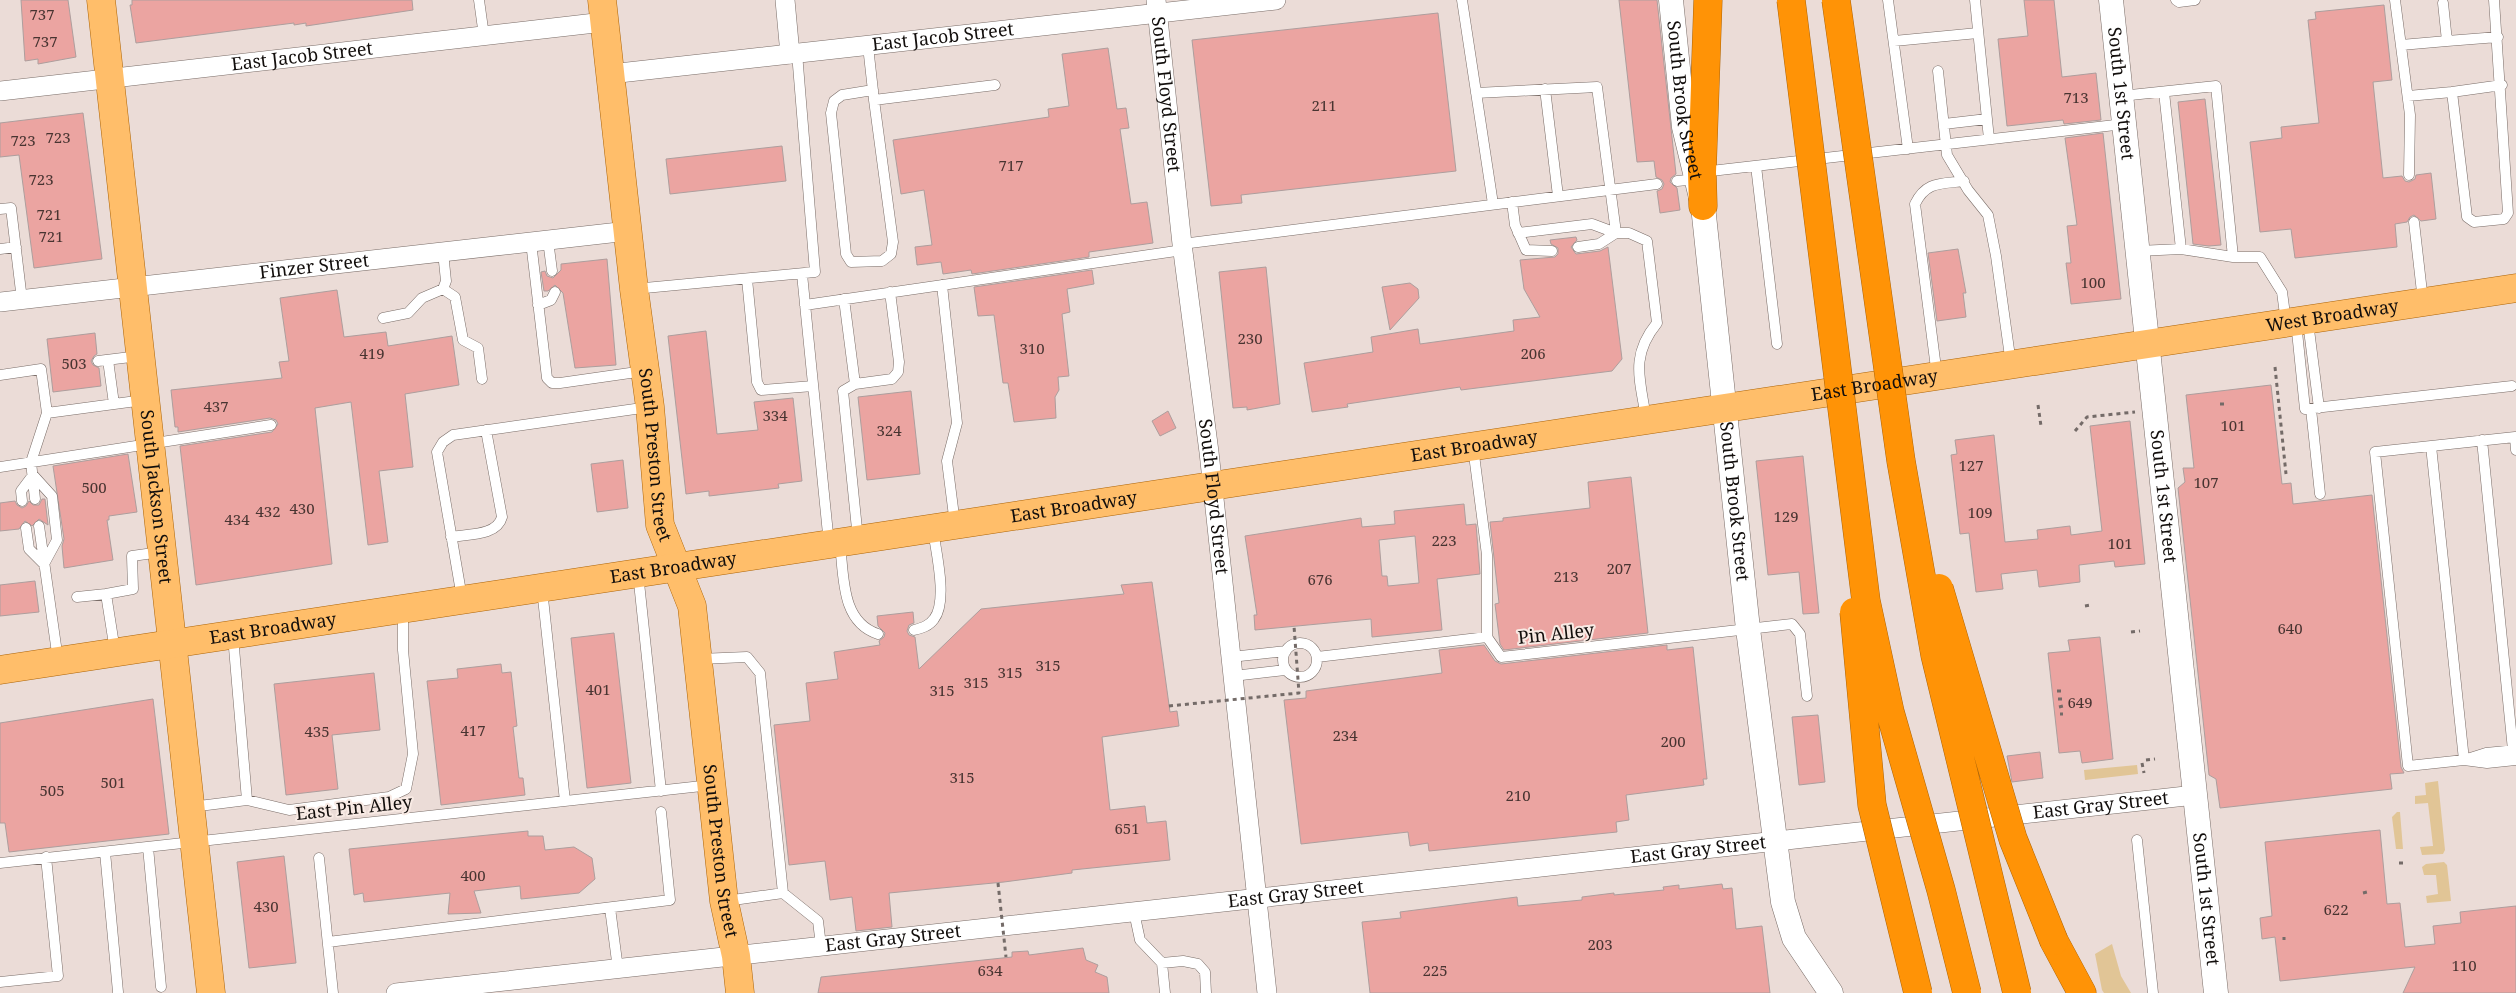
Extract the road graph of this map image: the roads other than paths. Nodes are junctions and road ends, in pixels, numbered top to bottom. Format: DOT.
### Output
graph roads {
  1 [pos="101,0"];
  2 [pos="479,0"];
  3 [pos="785,0"];
  4 [pos="1276,0"];
  5 [pos="1462,0"];
  6 [pos="1670,0"];
  7 [pos="1708,0"];
  8 [pos="1791,0"];
  9 [pos="1836,0"];
  10 [pos="1888,0"];
  11 [pos="1975,0"];
  12 [pos="2111,0"];
  13 [pos="2176,0"];
  14 [pos="2195,0"];
  15 [pos="2395,0"];
  16 [pos="2494,0"];
  17 [pos="2443,3"];
  18 [pos="1157,7"];
  19 [pos="603,11"];
  20 [pos="1978,33"];
  21 [pos="484,36"];
  22 [pos="2498,37"];
  23 [pos="2447,41"];
  24 [pos="1894,42"];
  25 [pos="2401,45"];
  26 [pos="868,46"];
  27 [pos="794,54"];
  28 [pos="1938,71"];
  29 [pos="610,74"];
  30 [pos="110,78"];
  31 [pos="995,85"];
  32 [pos="2502,86"];
  33 [pos="1545,89"];
  34 [pos="0,91"];
  35 [pos="2164,92"];
  36 [pos="2452,92"];
  37 [pos="1476,93"];
  38 [pos="873,96"];
  39 [pos="2121,96"];
  40 [pos="2408,96"];
  41 [pos="1987,119"];
  42 [pos="1944,124"];
  43 [pos="2124,124"];
  44 [pos="1989,139"];
  45 [pos="1946,144"];
  46 [pos="1908,149"];
  47 [pos="1756,166"];
  48 [pos="2409,175"];
  49 [pos="1692,178"];
  50 [pos="1964,181"];
  51 [pos="1657,184"];
  52 [pos="1610,189"];
  53 [pos="1558,196"];
  54 [pos="1512,202"];
  55 [pos="1493,204"];
  56 [pos="1703,206"];
  57 [pos="0,209"];
  58 [pos="2414,222"];
  59 [pos="628,231"];
  60 [pos="1518,233"];
  61 [pos="1616,233"];
  62 [pos="539,241"];
  63 [pos="16,247"];
  64 [pos="1183,247"];
  65 [pos="1578,247"];
  66 [pos="0,249"];
  67 [pos="2181,249"];
  68 [pos="1552,251"];
  69 [pos="2138,251"];
  70 [pos="443,252"];
  71 [pos="2233,257"];
  72 [pos="552,271"];
  73 [pos="802,274"];
  74 [pos="747,279"];
  75 [pos="942,285"];
  76 [pos="133,287"];
  77 [pos="2516,288"];
  78 [pos="443,289"];
  79 [pos="634,289"];
  80 [pos="555,292"];
  81 [pos="890,292"];
  82 [pos="844,299"];
  83 [pos="22,300"];
  84 [pos="0,302"];
  85 [pos="2423,302"];
  86 [pos="538,305"];
  87 [pos="804,305"];
  88 [pos="383,318"];
  89 [pos="2297,322"];
  90 [pos="1777,344"];
  91 [pos="2147,344"];
  92 [pos="140,356"];
  93 [pos="2011,365"];
  94 [pos="645,371"];
  95 [pos="0,375"];
  96 [pos="1937,376"];
  97 [pos="482,379"];
  98 [pos="855,384"];
  99 [pos="813,386"];
  100 [pos="2512,386"];
  101 [pos="145,400"];
  102 [pos="114,404"];
  103 [pos="650,407"];
  104 [pos="2312,408"];
  105 [pos="1725,409"];
  106 [pos="47,413"];
  107 [pos="1646,421"];
  108 [pos="271,425"];
  109 [pos="1845,428"];
  110 [pos="486,430"];
  111 [pos="2482,440"];
  112 [pos="150,444"];
  113 [pos="2431,446"];
  114 [pos="1473,447"];
  115 [pos="2516,450"];
  116 [pos="1901,461"];
  117 [pos="31,462"];
  118 [pos="0,467"];
  119 [pos="33,475"];
  120 [pos="1212,486"];
  121 [pos="2320,494"];
  122 [pos="35,499"];
  123 [pos="22,500"];
  124 [pos="39,526"];
  125 [pos="944,527"];
  126 [pos="26,528"];
  127 [pos="452,537"];
  128 [pos="842,542"];
  129 [pos="162,552"];
  130 [pos="44,564"];
  131 [pos="677,568"];
  132 [pos="638,573"];
  133 [pos="542,588"];
  134 [pos="106,594"];
  135 [pos="77,597"];
  136 [pos="462,599"];
  137 [pos="403,609"];
  138 [pos="1748,629"];
  139 [pos="914,630"];
  140 [pos="878,634"];
  141 [pos="233,635"];
  142 [pos="1487,637"];
  143 [pos="172,644"];
  144 [pos="1286,650"];
  145 [pos="115,652"];
  146 [pos="1231,656"];
  147 [pos="1317,657"];
  148 [pos="698,660"];
  149 [pos="58,661"];
  150 [pos="0,670"];
  151 [pos="1285,670"];
  152 [pos="1233,676"];
  153 [pos="1807,696"];
  154 [pos="2514,750"];
  155 [pos="2464,760"];
  156 [pos="2516,760"];
  157 [pos="712,785"];
  158 [pos="661,791"];
  159 [pos="2195,795"];
  160 [pos="246,800"];
  161 [pos="565,801"];
  162 [pos="190,808"];
  163 [pos="661,812"];
  164 [pos="2137,840"];
  165 [pos="1775,841"];
  166 [pos="194,842"];
  167 [pos="148,847"];
  168 [pos="105,852"];
  169 [pos="46,857"];
  170 [pos="319,858"];
  171 [pos="0,863"];
  172 [pos="783,893"];
  173 [pos="1257,898"];
  174 [pos="724,901"];
  175 [pos="610,908"];
  176 [pos="1134,912"];
  177 [pos="328,942"];
  178 [pos="821,946"];
  179 [pos="736,956"];
  180 [pos="1162,963"];
  181 [pos="618,969"];
  182 [pos="0,982"];
  183 [pos="161,987"];
  184 [pos="118,992"];
  185 [pos="211,993"];
  186 [pos="333,993"];
  187 [pos="396,993"];
  188 [pos="740,993"];
  189 [pos="1165,993"];
  190 [pos="1206,993"];
  191 [pos="1267,993"];
  192 [pos="1831,993"];
  193 [pos="1918,993"];
  194 [pos="1967,993"];
  195 [pos="2016,993"];
  196 [pos="2082,993"];
  197 [pos="2153,993"];
  198 [pos="2216,993"];
  1 -- 30 [label="main road, South Jackson Street"];
  2 -- 21 [label="lane"];
  3 -- 27 [label="street"];
  4 -- 18 [label="street, East Jacob Street"];
  5 -- 37 [label="lane"];
  6 -- 49 [label="street, South Brook Street"];
  7 -- 49 [label="highway"];
  8 -- 109 [label="highway, bridge"];
  9 -- 116 [label="highway, bridge"];
  10 -- 24 [label="lane"];
  11 -- 20 [label="lane"];
  12 -- 39 [label="street, South 1st Street"];
  13 -- 14 [label="lane"];
  15 -- 25 [label="lane"];
  16 -- 22 [label="lane"];
  17 -- 23 [label="lane"];
  18 -- 26 [label="street, East Jacob Street"];
  18 -- 64 [label="street, South Floyd Street"];
  19 -- 21 [label="street, East Jacob Street"];
  19 -- 29 [label="main road, South Preston Street"];
  20 -- 24 [label="lane"];
  20 -- 41 [label="lane"];
  21 -- 30 [label="street, East Jacob Street"];
  22 -- 23 [label="lane"];
  22 -- 32 [label="lane"];
  23 -- 25 [label="lane"];
  24 -- 46 [label="lane"];
  25 -- 40 [label="lane"];
  26 -- 27 [label="street, East Jacob Street"];
  26 -- 38 [label="lane"];
  27 -- 29 [label="street, East Jacob Street"];
  27 -- 73 [label="lane"];
  28 -- 42 [label="lane"];
  29 -- 59 [label="main road, South Preston Street"];
  30 -- 34 [label="street, East Jacob Street"];
  30 -- 76 [label="main road, South Jackson Street"];
  31 -- 38 [label="lane"];
  32 -- 36 [label="lane"];
  32 -- 36 [label="lane"];
  33 -- 37 [label="lane"];
  33 -- 52 [label="lane"];
  33 -- 53 [label="lane"];
  35 -- 39 [label="lane"];
  35 -- 67 [label="lane"];
  35 -- 71 [label="lane"];
  36 -- 40 [label="lane"];
  37 -- 55 [label="lane"];
  38 -- 38 [label="lane"];
  39 -- 43 [label="street, South 1st Street"];
  40 -- 48 [label="lane"];
  41 -- 42 [label="lane"];
  41 -- 44 [label="lane"];
  42 -- 45 [label="lane"];
  43 -- 44 [label="lane"];
  43 -- 69 [label="street, South 1st Street"];
  44 -- 45 [label="lane"];
  45 -- 46 [label="lane"];
  45 -- 50 [label="lane"];
  46 -- 47 [label="lane"];
  47 -- 49 [label="lane"];
  47 -- 90 [label="lane"];
  49 -- 56 [label="highway"];
  50 -- 93 [label="lane"];
  50 -- 96 [label="lane"];
  51 -- 52 [label="lane"];
  52 -- 53 [label="lane"];
  52 -- 61 [label="lane"];
  53 -- 54 [label="lane"];
  54 -- 55 [label="lane"];
  54 -- 60 [label="lane"];
  55 -- 64 [label="lane"];
  56 -- 105 [label="street, South Brook Street"];
  57 -- 63 [label="lane"];
  58 -- 85 [label="lane"];
  59 -- 62 [label="street, Finzer Street"];
  59 -- 79 [label="main road, South Preston Street"];
  60 -- 61 [label="lane"];
  60 -- 68 [label="lane"];
  61 -- 65 [label="lane"];
  61 -- 107 [label="lane"];
  62 -- 70 [label="street, Finzer Street"];
  62 -- 72 [label="lane"];
  62 -- 86 [label="lane"];
  63 -- 66 [label="lane"];
  63 -- 83 [label="lane"];
  64 -- 75 [label="lane"];
  64 -- 120 [label="street, South Floyd Street"];
  67 -- 69 [label="lane"];
  67 -- 71 [label="lane"];
  69 -- 91 [label="street, South 1st Street"];
  70 -- 76 [label="street, Finzer Street"];
  70 -- 78 [label="lane"];
  71 -- 89 [label="lane"];
  73 -- 74 [label="lane"];
  73 -- 87 [label="lane"];
  74 -- 79 [label="lane"];
  74 -- 99 [label="lane"];
  75 -- 81 [label="lane"];
  75 -- 125 [label="lane"];
  76 -- 83 [label="street, Finzer Street"];
  76 -- 92 [label="main road, South Jackson Street"];
  77 -- 85 [label="main road, West Broadway"];
  78 -- 88 [label="lane"];
  78 -- 97 [label="lane"];
  79 -- 94 [label="main road, South Preston Street"];
  80 -- 86 [label="lane"];
  81 -- 82 [label="lane"];
  81 -- 98 [label="lane"];
  82 -- 87 [label="lane"];
  82 -- 98 [label="lane"];
  83 -- 84 [label="street, Finzer Street"];
  85 -- 89 [label="main road, West Broadway"];
  86 -- 94 [label="lane"];
  87 -- 99 [label="lane"];
  89 -- 91 [label="main road, West Broadway"];
  89 -- 104 [label="lane"];
  91 -- 93 [label="main road, East Broadway"];
  91 -- 159 [label="street, South 1st Street"];
  92 -- 101 [label="main road, South Jackson Street"];
  92 -- 102 [label="lane"];
  93 -- 96 [label="main road, East Broadway"];
  94 -- 103 [label="main road, South Preston Street"];
  95 -- 106 [label="lane"];
  96 -- 105 [label="main road, East Broadway"];
  98 -- 128 [label="lane"];
  99 -- 128 [label="lane"];
  100 -- 104 [label="lane"];
  101 -- 102 [label="lane"];
  101 -- 112 [label="main road, South Jackson Street"];
  102 -- 106 [label="lane"];
  103 -- 110 [label="lane"];
  103 -- 131 [label="main road, South Preston Street"];
  104 -- 121 [label="lane"];
  105 -- 107 [label="main road, East Broadway"];
  105 -- 138 [label="street, South Brook Street"];
  106 -- 117 [label="lane"];
  107 -- 114 [label="main road, East Broadway"];
  108 -- 112 [label="lane"];
  109 -- 193 [label="highway, bridge"];
  109 -- 194 [label="highway, bridge"];
  110 -- 127 [label="lane"];
  110 -- 127 [label="lane"];
  111 -- 113 [label="lane"];
  111 -- 115 [label="lane"];
  111 -- 154 [label="lane"];
  112 -- 117 [label="lane"];
  112 -- 129 [label="main road, South Jackson Street"];
  113 -- 155 [label="lane"];
  113 -- 155 [label="lane"];
  114 -- 120 [label="main road, East Broadway"];
  114 -- 142 [label="lane"];
  116 -- 195 [label="highway, bridge"];
  116 -- 196 [label="highway, bridge"];
  117 -- 118 [label="lane"];
  117 -- 119 [label="lane"];
  119 -- 122 [label="lane"];
  119 -- 123 [label="lane"];
  119 -- 130 [label="lane"];
  120 -- 125 [label="main road, East Broadway"];
  120 -- 146 [label="street, South Floyd Street"];
  124 -- 130 [label="lane"];
  125 -- 128 [label="main road, East Broadway"];
  125 -- 139 [label="lane"];
  126 -- 130 [label="lane"];
  127 -- 136 [label="lane"];
  128 -- 131 [label="main road, East Broadway"];
  128 -- 140 [label="lane"];
  129 -- 134 [label="lane"];
  129 -- 143 [label="main road, South Jackson Street"];
  130 -- 149 [label="lane"];
  131 -- 132 [label="main road, East Broadway"];
  131 -- 148 [label="main road, South Preston Street"];
  132 -- 133 [label="main road, East Broadway"];
  132 -- 158 [label="lane"];
  133 -- 136 [label="main road, East Broadway"];
  133 -- 161 [label="lane"];
  134 -- 135 [label="lane"];
  134 -- 145 [label="lane"];
  136 -- 137 [label="main road, East Broadway"];
  137 -- 141 [label="main road, East Broadway"];
  137 -- 160 [label="lane"];
  138 -- 142 [label="lane, Pin Alley"];
  138 -- 153 [label="lane"];
  138 -- 165 [label="street, South Brook Street"];
  141 -- 143 [label="main road, East Broadway"];
  141 -- 160 [label="lane"];
  142 -- 147 [label="lane"];
  143 -- 145 [label="main road, East Broadway"];
  143 -- 162 [label="main road, South Jackson Street"];
  144 -- 146 [label="lane"];
  144 -- 147 [label="lane"];
  144 -- 151 [label="lane"];
  145 -- 149 [label="main road, East Broadway"];
  146 -- 152 [label="street, South Floyd Street"];
  147 -- 151 [label="lane"];
  148 -- 157 [label="main road, South Preston Street"];
  148 -- 172 [label="lane"];
  149 -- 150 [label="main road, East Broadway"];
  151 -- 152 [label="lane"];
  152 -- 173 [label="street, South Floyd Street"];
  154 -- 155 [label="lane"];
  155 -- 156 [label="lane"];
  157 -- 158 [label="lane, East Pin Alley"];
  157 -- 174 [label="main road, South Preston Street"];
  158 -- 161 [label="lane, East Pin Alley"];
  159 -- 165 [label="street, East Gray Street"];
  159 -- 198 [label="street, South 1st Street"];
  160 -- 162 [label="lane"];
  161 -- 166 [label="lane, East Pin Alley"];
  162 -- 166 [label="main road, South Jackson Street"];
  163 -- 175 [label="lane"];
  164 -- 197 [label="lane"];
  165 -- 173 [label="street, East Gray Street"];
  165 -- 192 [label="street, South Brook Street"];
  166 -- 167 [label="lane, East Pin Alley"];
  166 -- 185 [label="main road, South Jackson Street"];
  167 -- 168 [label="lane, East Pin Alley"];
  167 -- 183 [label="lane"];
  168 -- 169 [label="lane, East Pin Alley"];
  168 -- 184 [label="lane"];
  169 -- 171 [label="lane, East Pin Alley"];
  169 -- 182 [label="lane"];
  170 -- 177 [label="lane"];
  172 -- 174 [label="lane"];
  172 -- 178 [label="lane"];
  173 -- 176 [label="street, East Gray Street"];
  173 -- 191 [label="street, South Floyd Street"];
  174 -- 179 [label="main road, South Preston Street"];
  175 -- 177 [label="lane"];
  175 -- 181 [label="lane"];
  176 -- 178 [label="street, East Gray Street"];
  176 -- 180 [label="lane"];
  177 -- 186 [label="lane"];
  178 -- 179 [label="street, East Gray Street"];
  179 -- 181 [label="street, East Gray Street"];
  179 -- 188 [label="main road, South Preston Street"];
  180 -- 189 [label="lane"];
  180 -- 190 [label="lane"];
  181 -- 187 [label="street, East Gray Street"];
}
